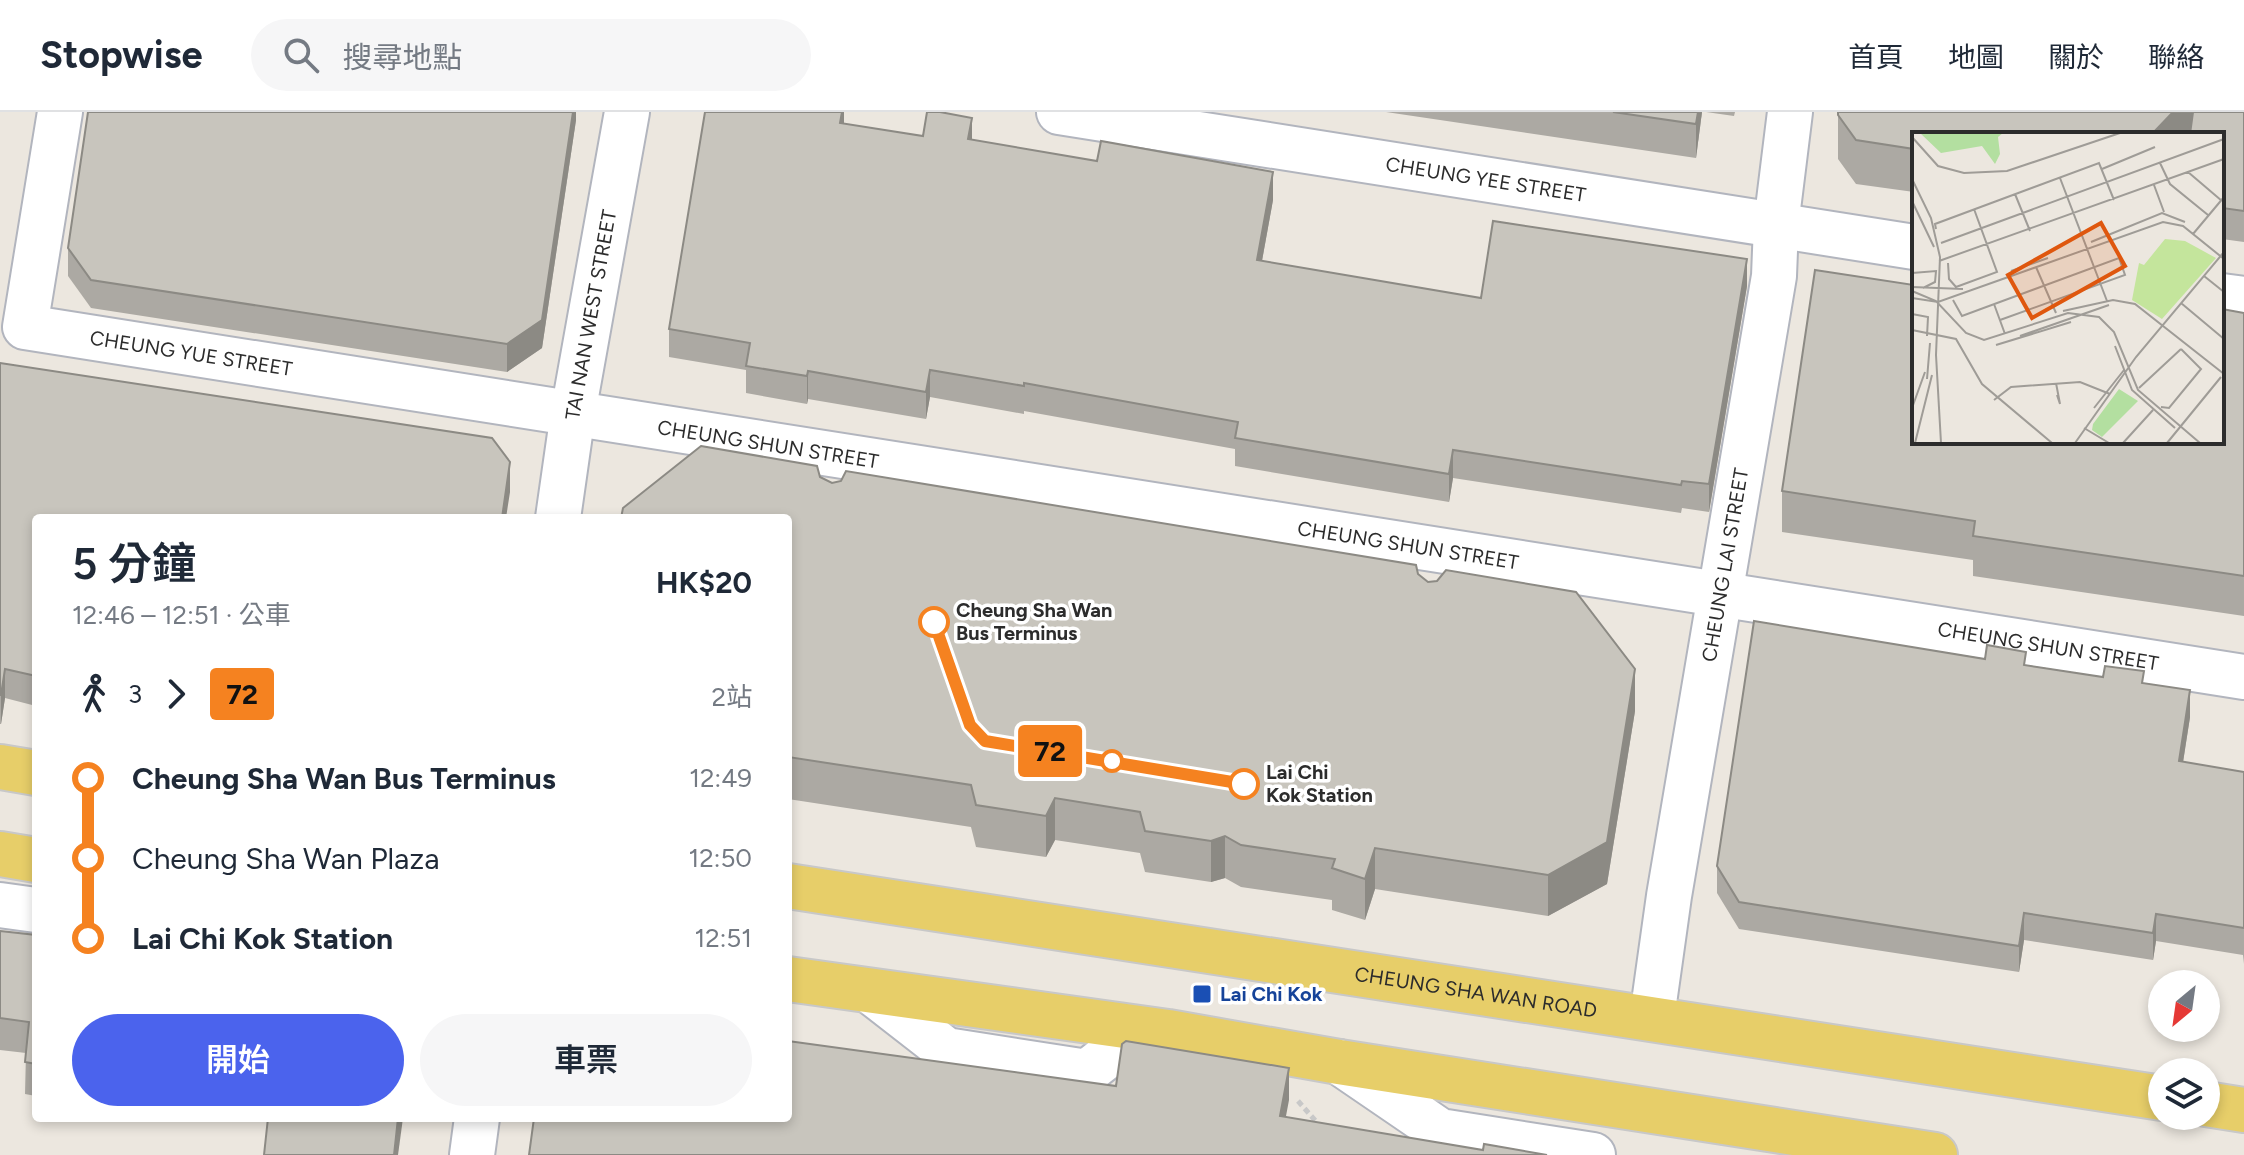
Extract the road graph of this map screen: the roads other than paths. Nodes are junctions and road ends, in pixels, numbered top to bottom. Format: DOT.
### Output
graph roads {
  1 [pos="60,112"];
  2 [pos="627,112"];
  3 [pos="1059,112"];
  4 [pos="1790,112"];
  5 [pos="1776,225"];
  6 [pos="1912,247"];
  7 [pos="2224,296"];
  8 [pos="2244,299"];
  9 [pos="573,413"];
  10 [pos="559,514"];
  11 [pos="1722,595"];
  12 [pos="2244,677"];
  13 [pos="0,767"];
  14 [pos="32,772"];
  15 [pos="0,854"];
  16 [pos="32,859"];
  17 [pos="792,887"];
  18 [pos="0,905"];
  19 [pos="32,909"];
  20 [pos="792,980"];
  21 [pos="1652,1017"];
  22 [pos="1339,1062"];
  23 [pos="2148,1096"];
  24 [pos="2220,1106"];
  25 [pos="2244,1110"];
  26 [pos="476,1122"];
  27 [pos="472,1155"];
  28 [pos="1593,1155"];
  29 [pos="1935,1155"];
  1 -- 9 [label="street, CHEUNG YUE STREET"];
  2 -- 9 [label="street, TAI NAN WEST STREET"];
  3 -- 5 [label="street, CHEUNG YEE STREET"];
  4 -- 5 [label="street, CHEUNG LAI STREET"];
  5 -- 6 [label="street, CHEUNG YEE STREET"];
  5 -- 11 [label="street, CHEUNG LAI STREET"];
  7 -- 8 [label="street"];
  9 -- 10 [label="street, TAI NAN WEST STREET"];
  9 -- 11 [label="street, CHEUNG SHUN STREET"];
  11 -- 12 [label="street, CHEUNG SHUN STREET"];
  11 -- 21 [label="street, CHEUNG LAI STREET"];
  13 -- 14 [label="main road"];
  15 -- 16 [label="main road"];
  17 -- 21 [label="main road, CHEUNG SHA WAN ROAD"];
  18 -- 19 [label="street"];
  20 -- 22 [label="main road"];
  21 -- 23 [label="main road, CHEUNG SHA WAN ROAD"];
  22 -- 28 [label="street"];
  22 -- 29 [label="main road"];
  24 -- 25 [label="main road"];
  26 -- 27 [label="street"];
}
